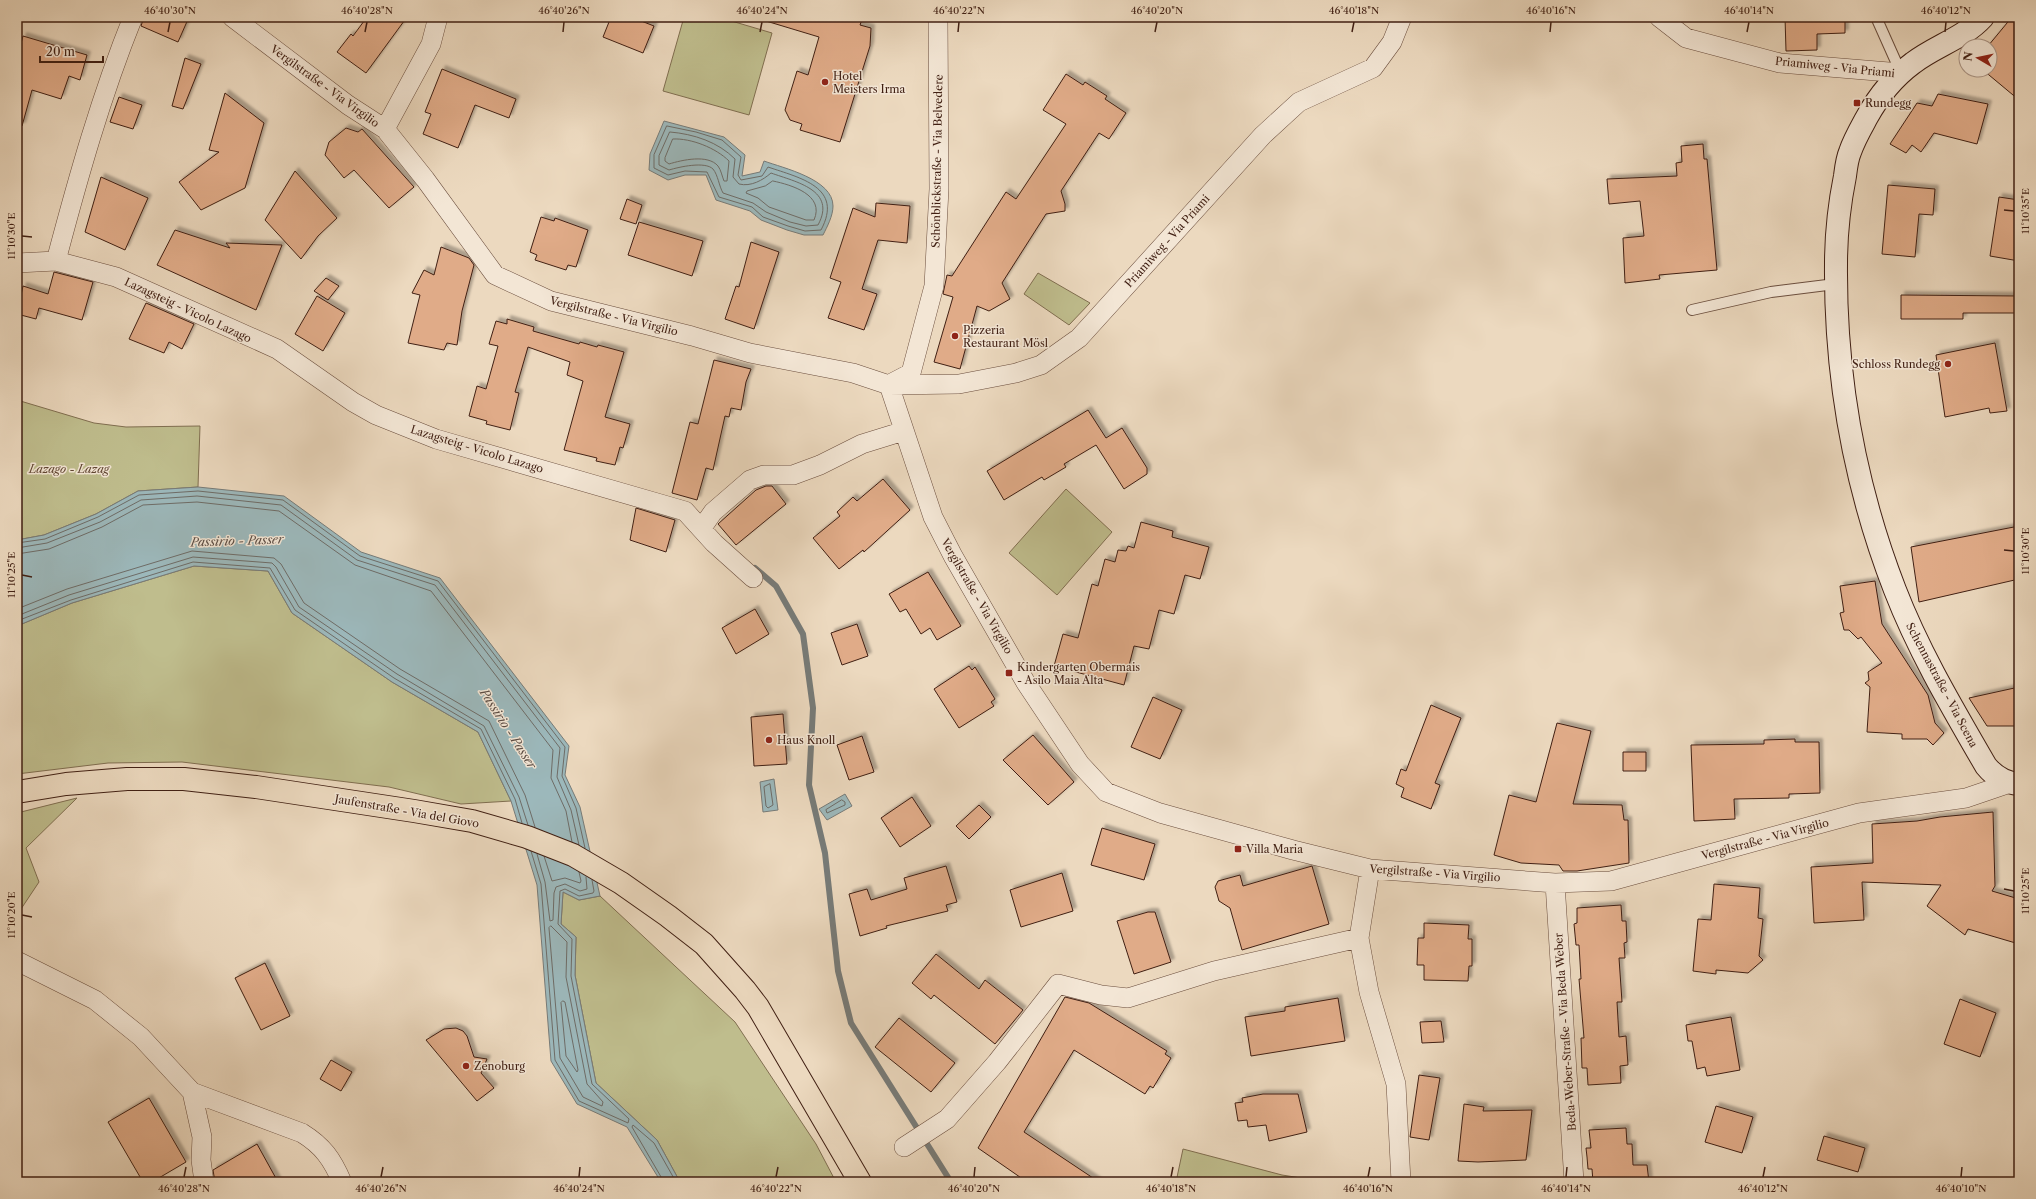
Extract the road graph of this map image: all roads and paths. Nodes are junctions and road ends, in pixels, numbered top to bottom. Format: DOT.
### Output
graph roads {
  1 [pos="133,17"];
  2 [pos="232,17"];
  3 [pos="438,17"];
  4 [pos="938,17"];
  5 [pos="1402,17"];
  6 [pos="1659,17"];
  7 [pos="1876,17"];
  8 [pos="1983,17"];
  9 [pos="1901,73"];
  10 [pos="385,129"];
  11 [pos="56,261"];
  12 [pos="17,263"];
  13 [pos="1835,284"];
  14 [pos="1692,310"];
  15 [pos="889,385"];
  16 [pos="904,431"];
  17 [pos="701,529"];
  18 [pos="753,578"];
  19 [pos="2015,784"];
  20 [pos="17,792"];
  21 [pos="1370,869"];
  22 [pos="1555,883"];
  23 [pos="1359,938"];
  24 [pos="17,962"];
  25 [pos="192,1092"];
  26 [pos="904,1146"];
  27 [pos="204,1182"];
  28 [pos="342,1182"];
  29 [pos="860,1182"];
  30 [pos="1401,1182"];
  31 [pos="1574,1182"];
  1 -- 11 [label="street"];
  2 -- 10 [label="street, Vergilstraße - Via Virgilio"];
  3 -- 10 [label="street"];
  4 -- 15 [label="street, Schönblickstraße - Via Belvedere"];
  5 -- 15 [label="street, Priamiweg - Via Priami"];
  6 -- 9 [label="street, Priamiweg - Via Priami"];
  7 -- 9 [label="lane"];
  8 -- 9 [label="street, Schennastraße - Via Scena"];
  9 -- 13 [label="street, Schennastraße - Via Scena"];
  10 -- 15 [label="street, Vergilstraße - Via Virgilio"];
  11 -- 12 [label="street, Lazagsteig - Vicolo Lazago"];
  11 -- 17 [label="street, Lazagsteig - Vicolo Lazago"];
  13 -- 14 [label="lane"];
  13 -- 19 [label="street, Schennastraße - Via Scena"];
  15 -- 16 [label="street, Vergilstraße - Via Virgilio"];
  16 -- 17 [label="street"];
  16 -- 21 [label="street, Vergilstraße - Via Virgilio"];
  17 -- 18 [label="street, Lazagsteig - Vicolo Lazago"];
  19 -- 22 [label="street, Vergilstraße - Via Virgilio"];
  20 -- 29 [label="main road, Jaufenstraße - Via del Giovo"];
  21 -- 22 [label="street, Vergilstraße - Via Virgilio"];
  21 -- 23 [label="street"];
  22 -- 31 [label="street, Beda-Weber-Straße - Via Beda Weber"];
  23 -- 26 [label="street"];
  23 -- 30 [label="street"];
  24 -- 25 [label="street"];
  25 -- 27 [label="street"];
  25 -- 28 [label="street"];
}
